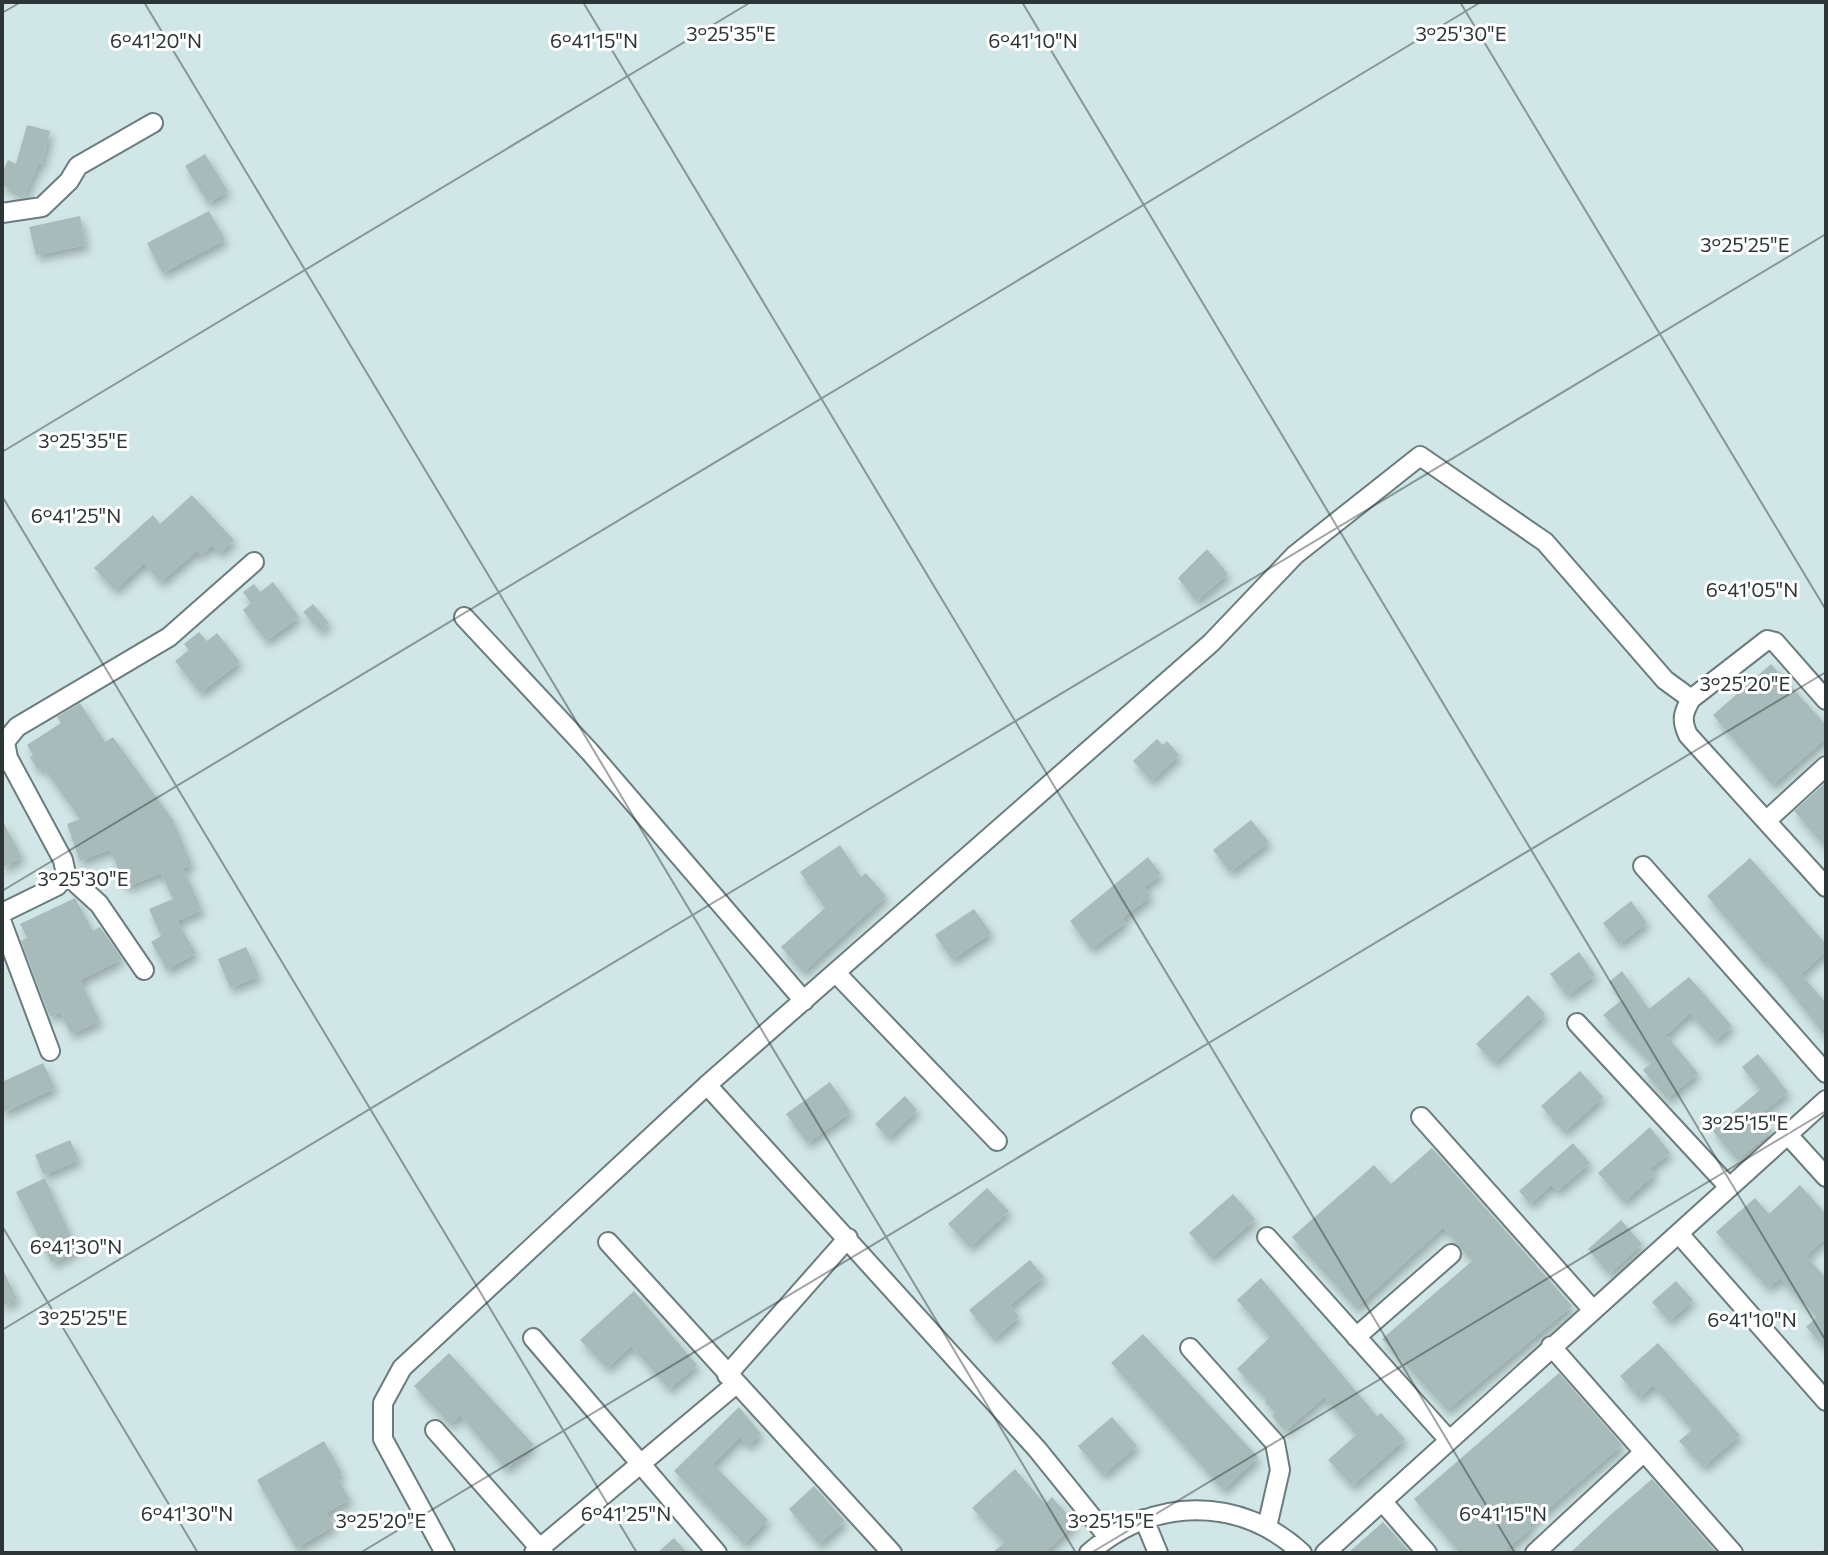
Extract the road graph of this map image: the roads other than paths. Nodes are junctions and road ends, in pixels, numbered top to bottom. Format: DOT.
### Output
graph roads {
  1 [pos="153,123"];
  2 [pos="2,213"];
  3 [pos="254,562"];
  4 [pos="464,617"];
  5 [pos="1691,699"];
  6 [pos="1826,700"];
  7 [pos="4,738"];
  8 [pos="1826,766"];
  9 [pos="1766,821"];
  10 [pos="1643,866"];
  11 [pos="66,874"];
  12 [pos="1826,887"];
  13 [pos="2,913"];
  14 [pos="2,923"];
  15 [pos="144,970"];
  16 [pos="836,973"];
  17 [pos="804,1001"];
  18 [pos="1577,1023"];
  19 [pos="50,1051"];
  20 [pos="1826,1073"];
  21 [pos="707,1085"];
  22 [pos="1826,1100"];
  23 [pos="1421,1117"];
  24 [pos="1788,1135"];
  25 [pos="997,1141"];
  26 [pos="1826,1177"];
  27 [pos="1729,1187"];
  28 [pos="1680,1235"];
  29 [pos="1267,1237"];
  30 [pos="848,1238"];
  31 [pos="608,1242"];
  32 [pos="1451,1254"];
  33 [pos="1592,1309"];
  34 [pos="1356,1337"];
  35 [pos="533,1338"];
  36 [pos="1551,1346"];
  37 [pos="1190,1348"];
  38 [pos="732,1379"];
  39 [pos="1826,1401"];
  40 [pos="435,1430"];
  41 [pos="1448,1439"];
  42 [pos="1644,1452"];
  43 [pos="640,1465"];
  44 [pos="1382,1501"];
  45 [pos="1144,1519"];
  46 [pos="1267,1527"];
  47 [pos="1108,1537"];
  48 [pos="539,1551"];
  49 [pos="445,1553"];
  50 [pos="717,1553"];
  51 [pos="892,1553"];
  52 [pos="1089,1553"];
  53 [pos="1158,1553"];
  54 [pos="1302,1553"];
  55 [pos="1325,1553"];
  56 [pos="1427,1553"];
  57 [pos="1535,1553"];
  58 [pos="1733,1553"];
  1 -- 2 [label="street"];
  3 -- 7 [label="street"];
  4 -- 17 [label="street"];
  5 -- 6 [label="street"];
  5 -- 9 [label="street"];
  5 -- 16 [label="street"];
  7 -- 11 [label="street"];
  8 -- 9 [label="street"];
  9 -- 12 [label="street"];
  10 -- 20 [label="street"];
  11 -- 13 [label="street"];
  11 -- 15 [label="street"];
  14 -- 19 [label="street"];
  16 -- 17 [label="street"];
  16 -- 25 [label="street"];
  17 -- 21 [label="street"];
  18 -- 27 [label="street"];
  21 -- 30 [label="street"];
  21 -- 49 [label="street"];
  22 -- 24 [label="street"];
  23 -- 33 [label="street"];
  24 -- 26 [label="street"];
  24 -- 27 [label="street"];
  27 -- 28 [label="street"];
  28 -- 33 [label="street"];
  28 -- 39 [label="street"];
  29 -- 34 [label="street"];
  30 -- 38 [label="street"];
  30 -- 47 [label="street"];
  31 -- 38 [label="street"];
  32 -- 34 [label="street"];
  33 -- 36 [label="street"];
  34 -- 41 [label="street"];
  35 -- 43 [label="street"];
  36 -- 41 [label="street"];
  36 -- 42 [label="street"];
  37 -- 46 [label="street"];
  38 -- 43 [label="street"];
  38 -- 51 [label="street"];
  40 -- 48 [label="street"];
  41 -- 44 [label="street"];
  42 -- 57 [label="street"];
  42 -- 58 [label="street"];
  43 -- 48 [label="street"];
  43 -- 50 [label="street"];
  44 -- 55 [label="street"];
  44 -- 56 [label="street"];
  45 -- 46 [label="street"];
  45 -- 47 [label="street"];
  45 -- 53 [label="street"];
  46 -- 54 [label="street"];
  47 -- 52 [label="street"];
}
